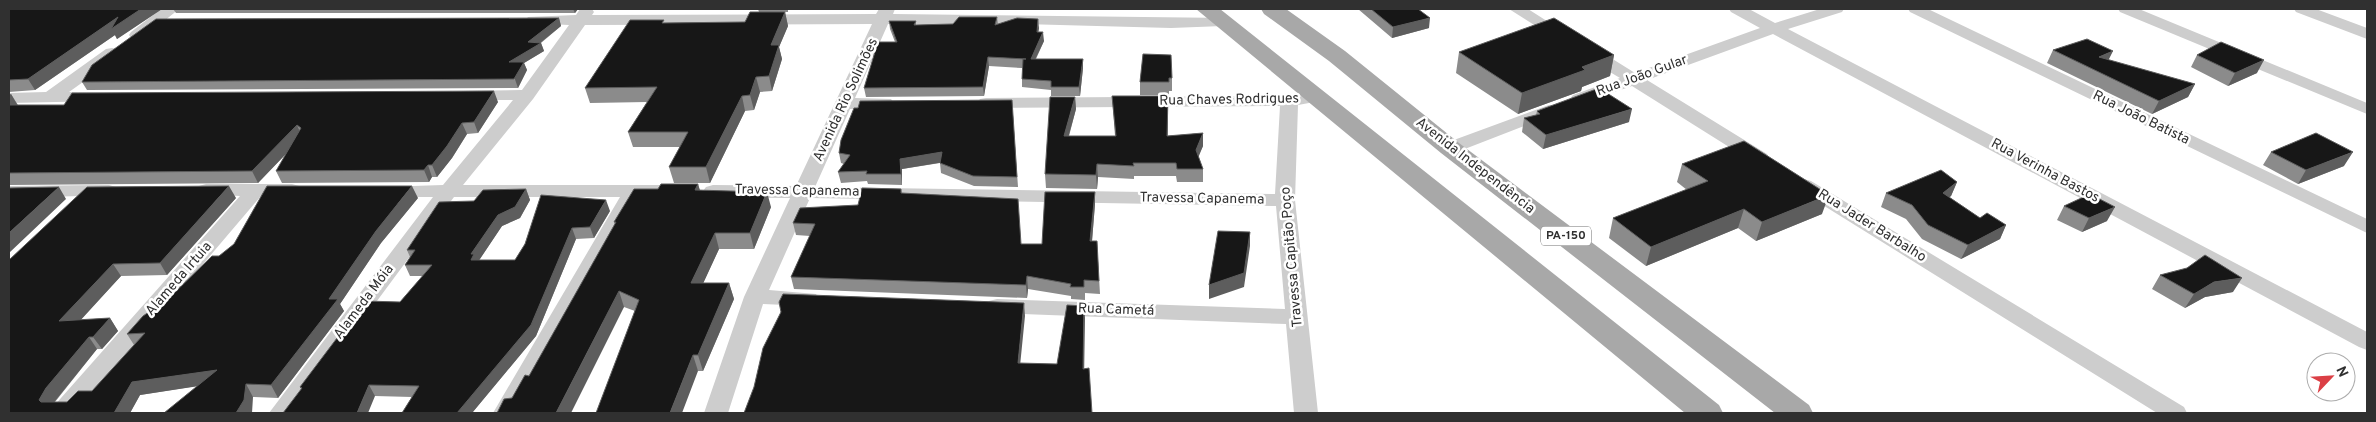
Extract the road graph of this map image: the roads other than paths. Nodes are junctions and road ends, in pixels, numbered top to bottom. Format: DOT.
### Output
graph roads {
  1 [pos="171,9"];
  2 [pos="1272,9"];
  3 [pos="1517,9"];
  4 [pos="1737,9"];
  5 [pos="1836,9"];
  6 [pos="1916,9"];
  7 [pos="2126,9"];
  8 [pos="2302,9"];
  9 [pos="584,14"];
  10 [pos="731,14"];
  11 [pos="885,14"];
  12 [pos="1023,14"];
  13 [pos="1215,15"];
  14 [pos="157,20"];
  15 [pos="186,20"];
  16 [pos="521,20"];
  17 [pos="1775,28"];
  18 [pos="2367,34"];
  19 [pos="1633,79"];
  20 [pos="447,95"];
  21 [pos="526,95"];
  22 [pos="51,97"];
  23 [pos="110,97"];
  24 [pos="9,98"];
  25 [pos="1301,99"];
  26 [pos="904,103"];
  27 [pos="973,103"];
  28 [pos="845,104"];
  29 [pos="2367,108"];
  30 [pos="1450,148"];
  31 [pos="256,190"];
  32 [pos="314,190"];
  33 [pos="633,190"];
  34 [pos="128,191"];
  35 [pos="187,191"];
  36 [pos="371,191"];
  37 [pos="448,191"];
  38 [pos="802,191"];
  39 [pos="9,192"];
  40 [pos="88,192"];
  41 [pos="1286,200"];
  42 [pos="66,212"];
  43 [pos="2367,228"];
  44 [pos="755,297"];
  45 [pos="829,300"];
  46 [pos="979,305"];
  47 [pos="1297,317"];
  48 [pos="2367,342"];
  49 [pos="62,413"];
  50 [pos="281,413"];
  51 [pos="505,413"];
  52 [pos="716,413"];
  53 [pos="1306,413"];
  54 [pos="1707,413"];
  55 [pos="1798,413"];
  56 [pos="2175,413"];
  1 -- 14 [label="street"];
  2 -- 30 [label="main road, Avenida Independência / PA-150"];
  3 -- 19 [label="street, Rua Jader Barbalho"];
  4 -- 17 [label="street, Rua Verinha Bastos"];
  5 -- 17 [label="street, Rua João Gular"];
  6 -- 43 [label="street, Rua João Batista"];
  7 -- 29 [label="street"];
  8 -- 18 [label="street"];
  9 -- 10 [label="street"];
  9 -- 16 [label="street"];
  9 -- 21 [label="street, Alameda Móia"];
  10 -- 11 [label="street"];
  11 -- 12 [label="street"];
  11 -- 28 [label="street, Avenida Rio Solimões"];
  12 -- 13 [label="street"];
  13 -- 25 [label="main road"];
  14 -- 15 [label="street"];
  14 -- 22 [label="street"];
  17 -- 19 [label="street, Rua João Gular"];
  17 -- 48 [label="street, Rua Verinha Bastos"];
  19 -- 30 [label="street, Rua João Gular"];
  19 -- 56 [label="street, Rua Jader Barbalho"];
  20 -- 21 [label="street"];
  21 -- 37 [label="street, Alameda Móia"];
  22 -- 23 [label="street"];
  22 -- 24 [label="street"];
  25 -- 27 [label="street, Rua Chaves Rodrigues"];
  25 -- 41 [label="street, Travessa Capitão Poço"];
  25 -- 54 [label="main road"];
  26 -- 28 [label="street"];
  28 -- 38 [label="street, Avenida Rio Solimões"];
  30 -- 55 [label="main road, Avenida Independência / PA-150"];
  31 -- 32 [label="street"];
  31 -- 35 [label="street"];
  31 -- 49 [label="street, Alameda Irtuia"];
  33 -- 37 [label="street, Travessa Capanema"];
  33 -- 38 [label="street, Travessa Capanema"];
  33 -- 51 [label="street"];
  34 -- 40 [label="street"];
  36 -- 37 [label="street, Travessa Capanema"];
  37 -- 50 [label="street, Alameda Móia"];
  38 -- 41 [label="street, Travessa Capanema"];
  38 -- 44 [label="street, Avenida Rio Solimões"];
  39 -- 40 [label="street"];
  40 -- 42 [label="street"];
  41 -- 47 [label="street, Travessa Capitão Poço"];
  44 -- 45 [label="street"];
  44 -- 52 [label="street, Avenida Rio Solimões"];
  46 -- 47 [label="street, Rua Cametá"];
  47 -- 53 [label="street, Travessa Capitão Poço"];
}
